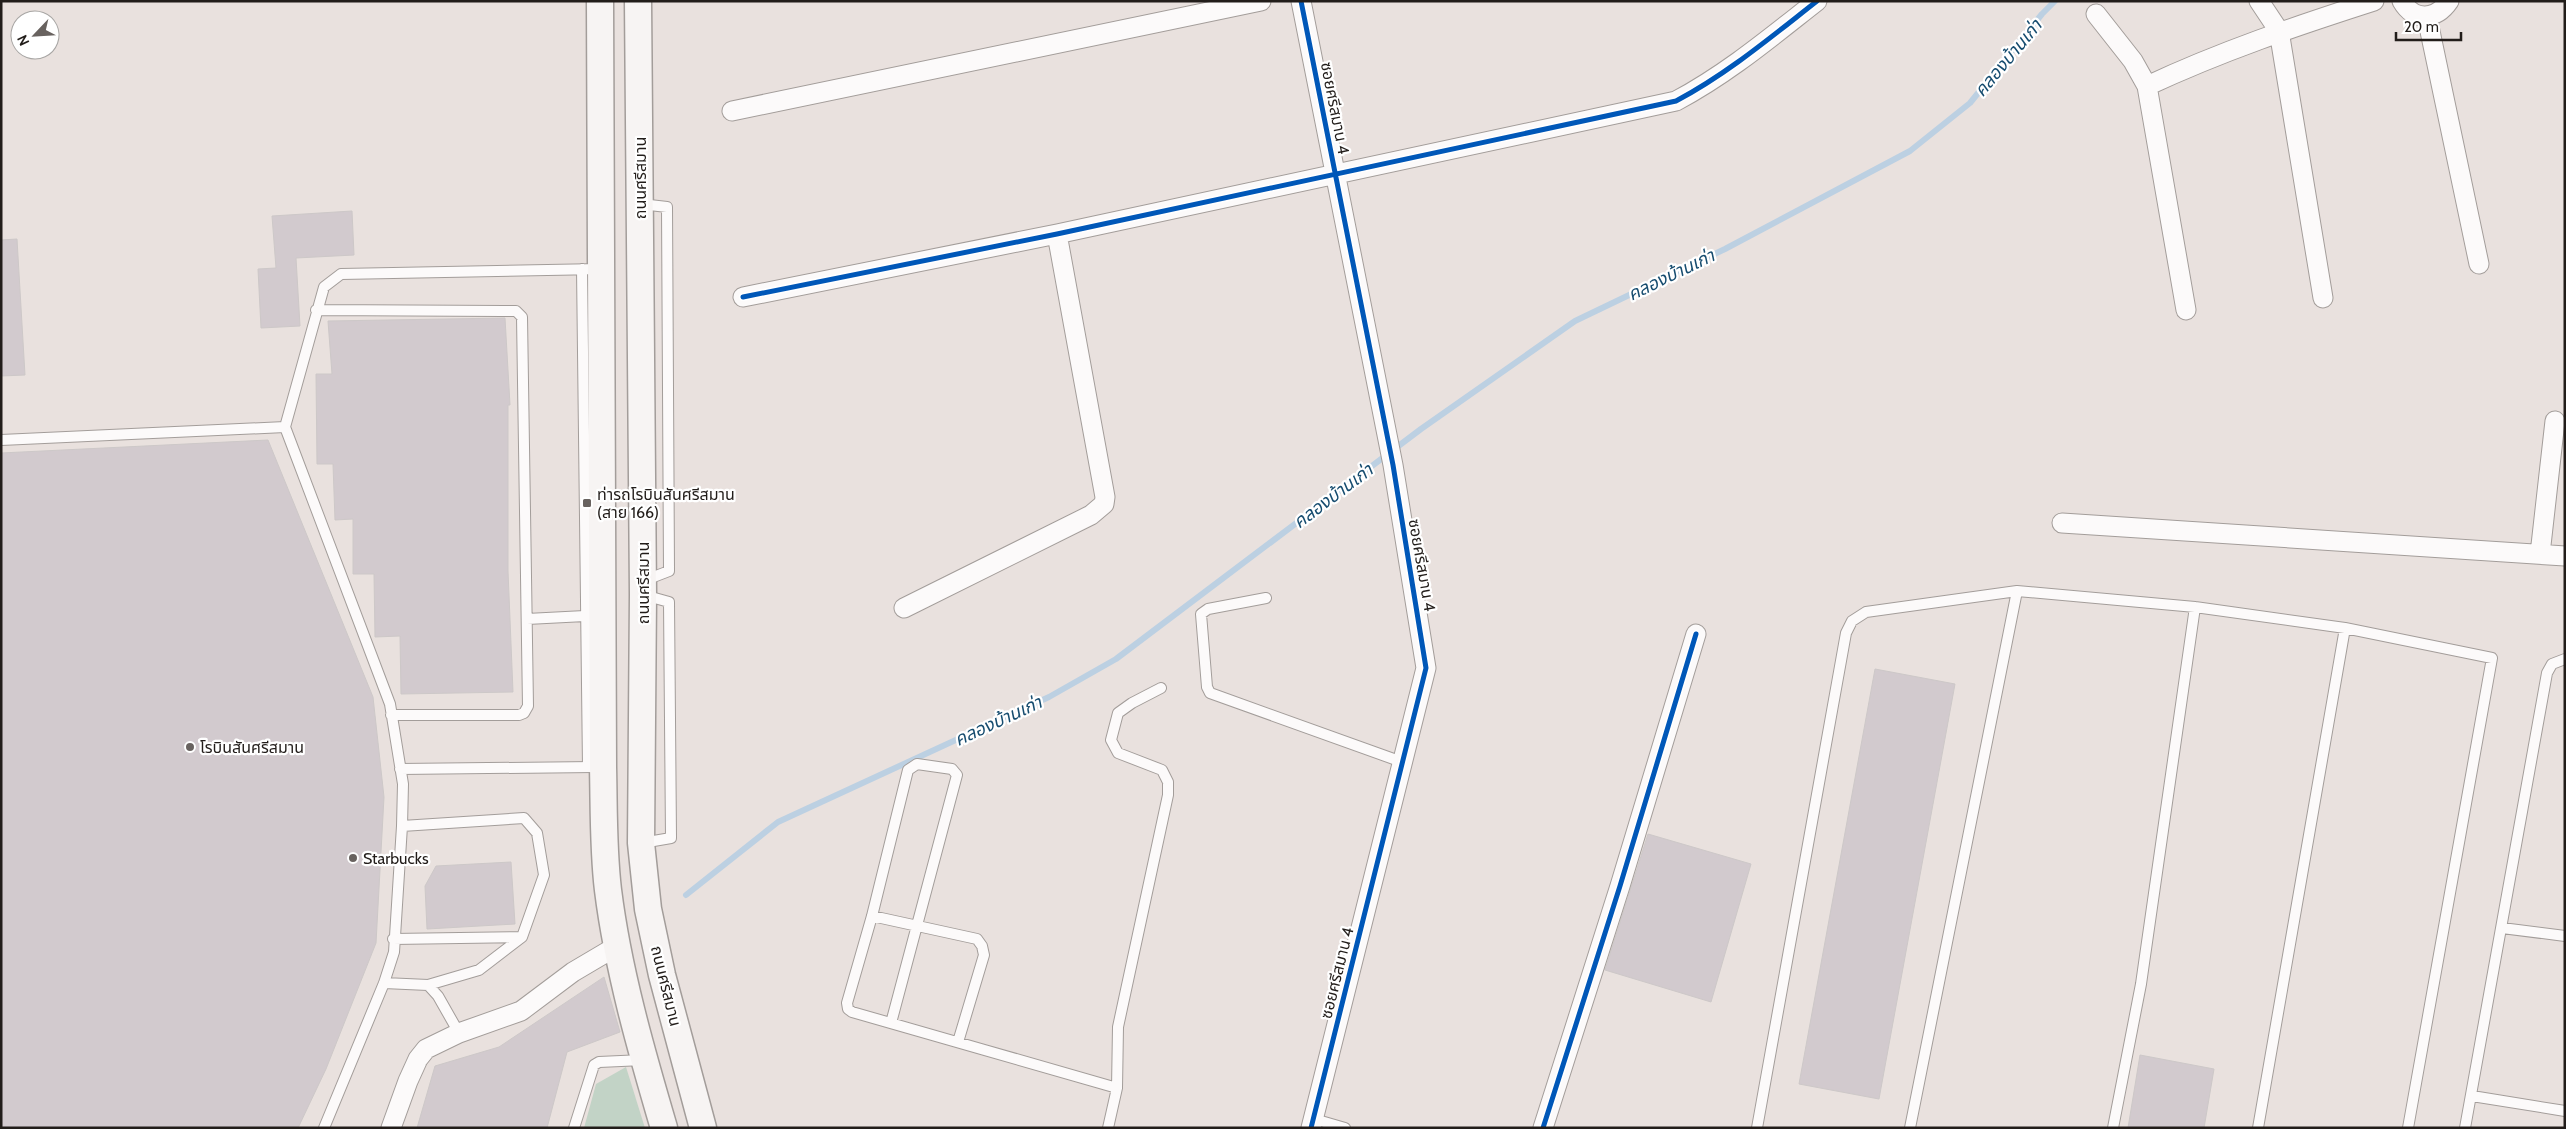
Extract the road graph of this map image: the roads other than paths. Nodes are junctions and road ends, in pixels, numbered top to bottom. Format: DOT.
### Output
graph roads {
  1 [pos="600,1"];
  2 [pos="638,1"];
  3 [pos="1261,1"];
  4 [pos="1301,1"];
  5 [pos="1817,1"];
  6 [pos="2260,1"];
  7 [pos="2374,1"];
  8 [pos="2402,1"];
  9 [pos="2449,1"];
  10 [pos="2096,14"];
  11 [pos="2427,17"];
  12 [pos="2279,31"];
  13 [pos="2147,86"];
  14 [pos="732,111"];
  15 [pos="1336,174"];
  16 [pos="1057,234"];
  17 [pos="2479,264"];
  18 [pos="591,269"];
  19 [pos="743,297"];
  20 [pos="2323,298"];
  21 [pos="316,310"];
  22 [pos="2186,310"];
  23 [pos="2555,421"];
  24 [pos="285,427"];
  25 [pos="1,440"];
  26 [pos="2062,523"];
  27 [pos="2540,554"];
  28 [pos="2565,556"];
  29 [pos="2017,591"];
  30 [pos="1266,598"];
  31 [pos="2195,607"];
  32 [pos="904,608"];
  33 [pos="585,616"];
  34 [pos="527,620"];
  35 [pos="2345,628"];
  36 [pos="1696,634"];
  37 [pos="2565,659"];
  38 [pos="1162,688"];
  39 [pos="391,715"];
  40 [pos="1402,762"];
  41 [pos="595,767"];
  42 [pos="400,769"];
  43 [pos="402,826"];
  44 [pos="872,916"];
  45 [pos="917,926"];
  46 [pos="2502,928"];
  47 [pos="2565,936"];
  48 [pos="522,937"];
  49 [pos="393,939"];
  50 [pos="617,946"];
  51 [pos="384,983"];
  52 [pos="428,986"];
  53 [pos="891,1023"];
  54 [pos="459,1033"];
  55 [pos="958,1042"];
  56 [pos="644,1059"];
  57 [pos="1117,1088"];
  58 [pos="2472,1096"];
  59 [pos="2565,1111"];
  60 [pos="1312,1123"];
  61 [pos="324,1128"];
  62 [pos="391,1128"];
  63 [pos="574,1128"];
  64 [pos="664,1128"];
  65 [pos="703,1128"];
  66 [pos="1108,1128"];
  67 [pos="1345,1128"];
  68 [pos="1543,1128"];
  69 [pos="1757,1128"];
  70 [pos="1910,1128"];
  71 [pos="2113,1128"];
  72 [pos="2258,1128"];
  73 [pos="2408,1128"];
  74 [pos="2465,1128"];
  1 -- 18 [label="main road"];
  2 -- 65 [label="main road, ถนนศรีสมาน"];
  3 -- 14 [label="street"];
  4 -- 15 [label="street, ซอยศรีสมาน 4"];
  5 -- 15 [label="street"];
  6 -- 12 [label="street"];
  7 -- 12 [label="street"];
  8 -- 11 [label="street"];
  9 -- 11 [label="street"];
  10 -- 13 [label="street"];
  11 -- 17 [label="street"];
  12 -- 13 [label="street"];
  12 -- 20 [label="street"];
  13 -- 22 [label="street"];
  15 -- 16 [label="street"];
  15 -- 40 [label="street, ซอยศรีสมาน 4"];
  16 -- 19 [label="street"];
  16 -- 32 [label="street"];
  18 -- 21 [label="lane"];
  18 -- 33 [label="lane"];
  18 -- 41 [label="main road"];
  21 -- 24 [label="lane"];
  21 -- 34 [label="lane"];
  23 -- 27 [label="street"];
  24 -- 25 [label="lane"];
  24 -- 39 [label="lane"];
  26 -- 27 [label="street"];
  27 -- 28 [label="street"];
  29 -- 31 [label="lane"];
  29 -- 69 [label="lane"];
  29 -- 70 [label="lane"];
  30 -- 40 [label="lane"];
  31 -- 35 [label="lane"];
  31 -- 71 [label="lane"];
  33 -- 34 [label="lane"];
  33 -- 41 [label="lane"];
  34 -- 39 [label="lane"];
  35 -- 72 [label="lane"];
  35 -- 73 [label="lane"];
  36 -- 68 [label="street"];
  37 -- 46 [label="lane"];
  38 -- 57 [label="lane"];
  39 -- 42 [label="lane"];
  40 -- 60 [label="street, ซอยศรีสมาน 4"];
  41 -- 42 [label="lane"];
  41 -- 50 [label="main road"];
  42 -- 43 [label="lane"];
  43 -- 48 [label="lane"];
  43 -- 49 [label="lane"];
  44 -- 45 [label="lane"];
  44 -- 45 [label="lane"];
  44 -- 53 [label="lane"];
  45 -- 53 [label="lane"];
  45 -- 55 [label="lane"];
  46 -- 47 [label="lane"];
  46 -- 58 [label="lane"];
  48 -- 49 [label="lane"];
  48 -- 52 [label="lane"];
  49 -- 51 [label="lane"];
  50 -- 54 [label="street"];
  50 -- 56 [label="main road"];
  51 -- 52 [label="lane"];
  51 -- 61 [label="lane"];
  52 -- 54 [label="lane"];
  53 -- 55 [label="lane"];
  54 -- 62 [label="street"];
  55 -- 57 [label="lane"];
  56 -- 63 [label="lane"];
  56 -- 64 [label="main road"];
  57 -- 66 [label="lane"];
  58 -- 59 [label="lane"];
  58 -- 74 [label="lane"];
  60 -- 67 [label="lane"];
}
